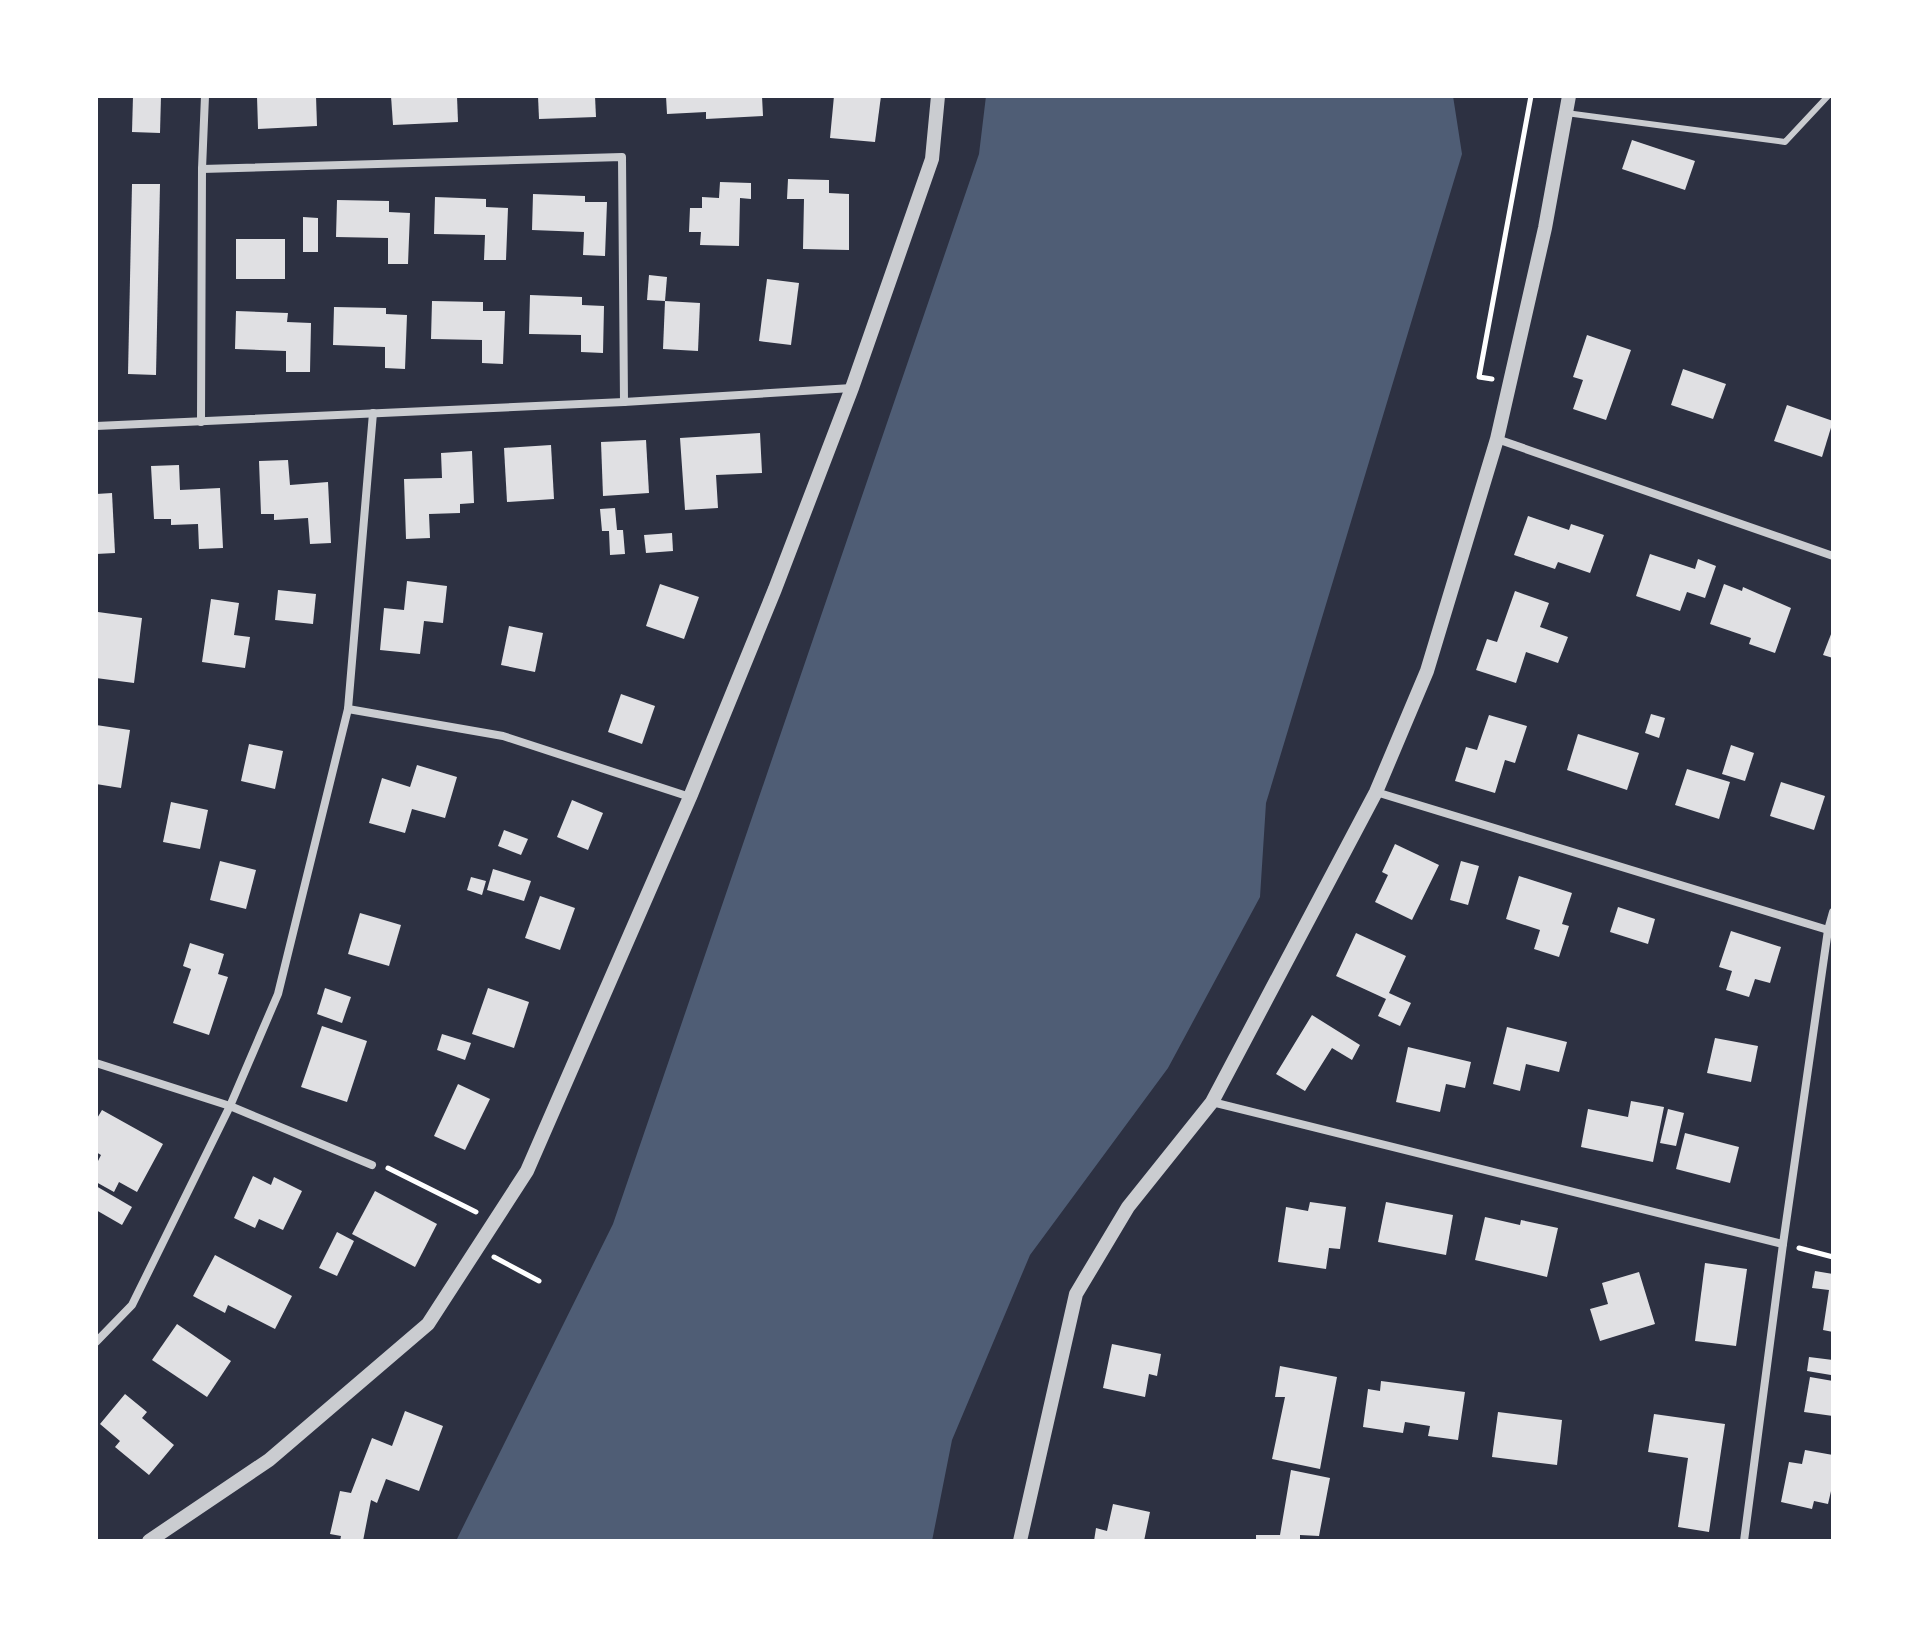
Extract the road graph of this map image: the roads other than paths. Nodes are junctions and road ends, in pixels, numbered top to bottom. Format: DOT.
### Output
graph roads {
  1 [pos="205,96"];
  2 [pos="938,96"];
  3 [pos="1569,96"];
  4 [pos="1828,96"];
  5 [pos="1566,113"];
  6 [pos="202,169"];
  7 [pos="852,388"];
  8 [pos="624,402"];
  9 [pos="373,413"];
  10 [pos="201,422"];
  11 [pos="96,426"];
  12 [pos="1497,439"];
  13 [pos="1833,556"];
  14 [pos="348,709"];
  15 [pos="1376,792"];
  16 [pos="690,797"];
  17 [pos="1833,912"];
  18 [pos="1828,930"];
  19 [pos="96,1063"];
  20 [pos="1212,1102"];
  21 [pos="230,1106"];
  22 [pos="372,1165"];
  23 [pos="1783,1244"];
  24 [pos="96,1342"];
  25 [pos="149,1541"];
  26 [pos="1020,1541"];
  27 [pos="1744,1541"];
  1 -- 6 [label="street"];
  2 -- 7 [label="street"];
  3 -- 5 [label="street"];
  4 -- 5 [label="lane"];
  5 -- 12 [label="street"];
  6 -- 8 [label="street"];
  6 -- 10 [label="street"];
  7 -- 8 [label="street"];
  7 -- 16 [label="street"];
  8 -- 9 [label="street"];
  9 -- 10 [label="street"];
  9 -- 14 [label="street"];
  10 -- 11 [label="street"];
  12 -- 13 [label="street"];
  12 -- 15 [label="street"];
  14 -- 16 [label="street"];
  14 -- 21 [label="street"];
  15 -- 18 [label="street"];
  15 -- 20 [label="street"];
  16 -- 25 [label="street"];
  17 -- 18 [label="street"];
  18 -- 23 [label="street"];
  19 -- 21 [label="street"];
  20 -- 23 [label="street"];
  20 -- 26 [label="street"];
  21 -- 22 [label="street"];
  21 -- 24 [label="street"];
  23 -- 27 [label="street"];
}
